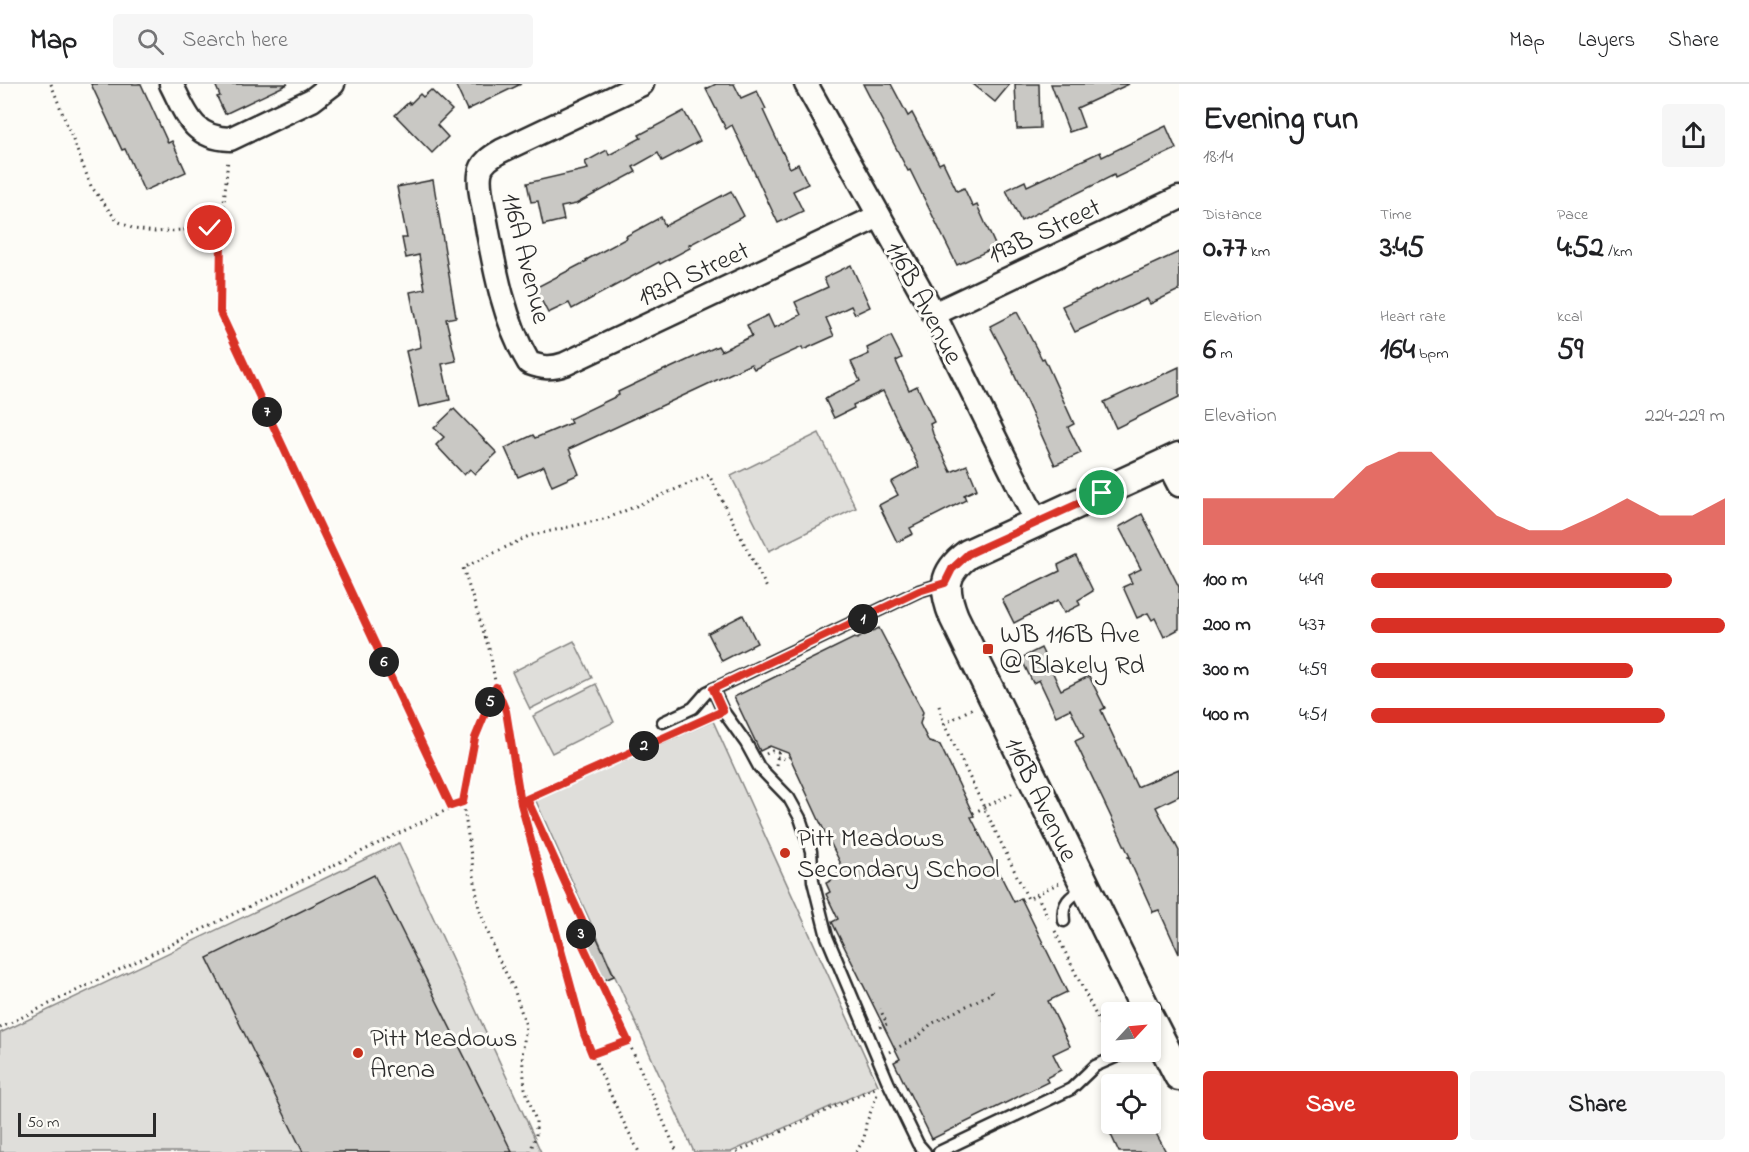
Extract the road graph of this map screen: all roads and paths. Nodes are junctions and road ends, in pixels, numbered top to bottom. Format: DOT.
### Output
graph roads {
  1 [pos="51,84"];
  2 [pos="171,84"];
  3 [pos="333,84"];
  4 [pos="642,84"];
  5 [pos="806,84"];
  6 [pos="230,139"];
  7 [pos="1179,198"];
  8 [pos="879,216"];
  9 [pos="221,236"];
  10 [pos="934,314"];
  11 [pos="529,363"];
  12 [pos="1175,468"];
  13 [pos="1037,523"];
  14 [pos="945,583"];
  15 [pos="768,590"];
  16 [pos="496,687"];
  17 [pos="710,691"];
  18 [pos="939,706"];
  19 [pos="977,706"];
  20 [pos="663,722"];
  21 [pos="944,724"];
  22 [pos="668,736"];
  23 [pos="778,752"];
  24 [pos="763,755"];
  25 [pos="777,757"];
  26 [pos="789,757"];
  27 [pos="1019,790"];
  28 [pos="463,802"];
  29 [pos="451,806"];
  30 [pos="984,808"];
  31 [pos="973,813"];
  32 [pos="1075,884"];
  33 [pos="1037,895"];
  34 [pos="1064,921"];
  35 [pos="990,989"];
  36 [pos="1139,1002"];
  37 [pos="1101,1026"];
  38 [pos="0,1028"];
  39 [pos="628,1041"];
  40 [pos="1161,1043"];
  41 [pos="592,1054"];
  42 [pos="878,1057"];
  43 [pos="1104,1062"];
  44 [pos="1179,1076"];
  45 [pos="888,1082"];
  46 [pos="530,1152"];
  47 [pos="639,1152"];
  48 [pos="677,1152"];
  49 [pos="737,1152"];
  50 [pos="856,1152"];
  51 [pos="925,1152"];
  52 [pos="939,1152"];
  1 -- 9 [label="path"];
  2 -- 6 [label="street"];
  3 -- 6 [label="street"];
  4 -- 11 [label="street, 116A Avenue"];
  5 -- 8 [label="street, 116B Avenue"];
  6 -- 9 [label="path"];
  7 -- 10 [label="street, 193B Street"];
  8 -- 10 [label="street, 116B Avenue"];
  8 -- 11 [label="street, 193A Street"];
  9 -- 29 [label="path"];
  10 -- 13 [label="street, 116B Avenue"];
  12 -- 13 [label="street"];
  13 -- 14 [label="street"];
  14 -- 17 [label="lane"];
  14 -- 32 [label="street, 116B Avenue"];
  15 -- 16 [label="path"];
  16 -- 28 [label="path"];
  16 -- 41 [label="path"];
  17 -- 20 [label="lane"];
  17 -- 42 [label="lane"];
  18 -- 21 [label="path"];
  19 -- 21 [label="path"];
  21 -- 30 [label="path"];
  22 -- 39 [label="path"];
  23 -- 24 [label="path"];
  25 -- 26 [label="path"];
  27 -- 30 [label="path"];
  28 -- 29 [label="path"];
  28 -- 46 [label="path"];
  29 -- 38 [label="path"];
  30 -- 31 [label="path"];
  30 -- 33 [label="path"];
  32 -- 33 [label="path"];
  32 -- 34 [label="lane"];
  32 -- 36 [label="street, 116B Avenue"];
  33 -- 37 [label="path"];
  35 -- 42 [label="path"];
  39 -- 41 [label="path"];
  39 -- 48 [label="path"];
  40 -- 44 [label="street, 116B Avenue"];
  41 -- 47 [label="path"];
  42 -- 45 [label="lane"];
  43 -- 52 [label="lane"];
  45 -- 49 [label="path"];
  45 -- 50 [label="path"];
  45 -- 51 [label="lane"];
}
